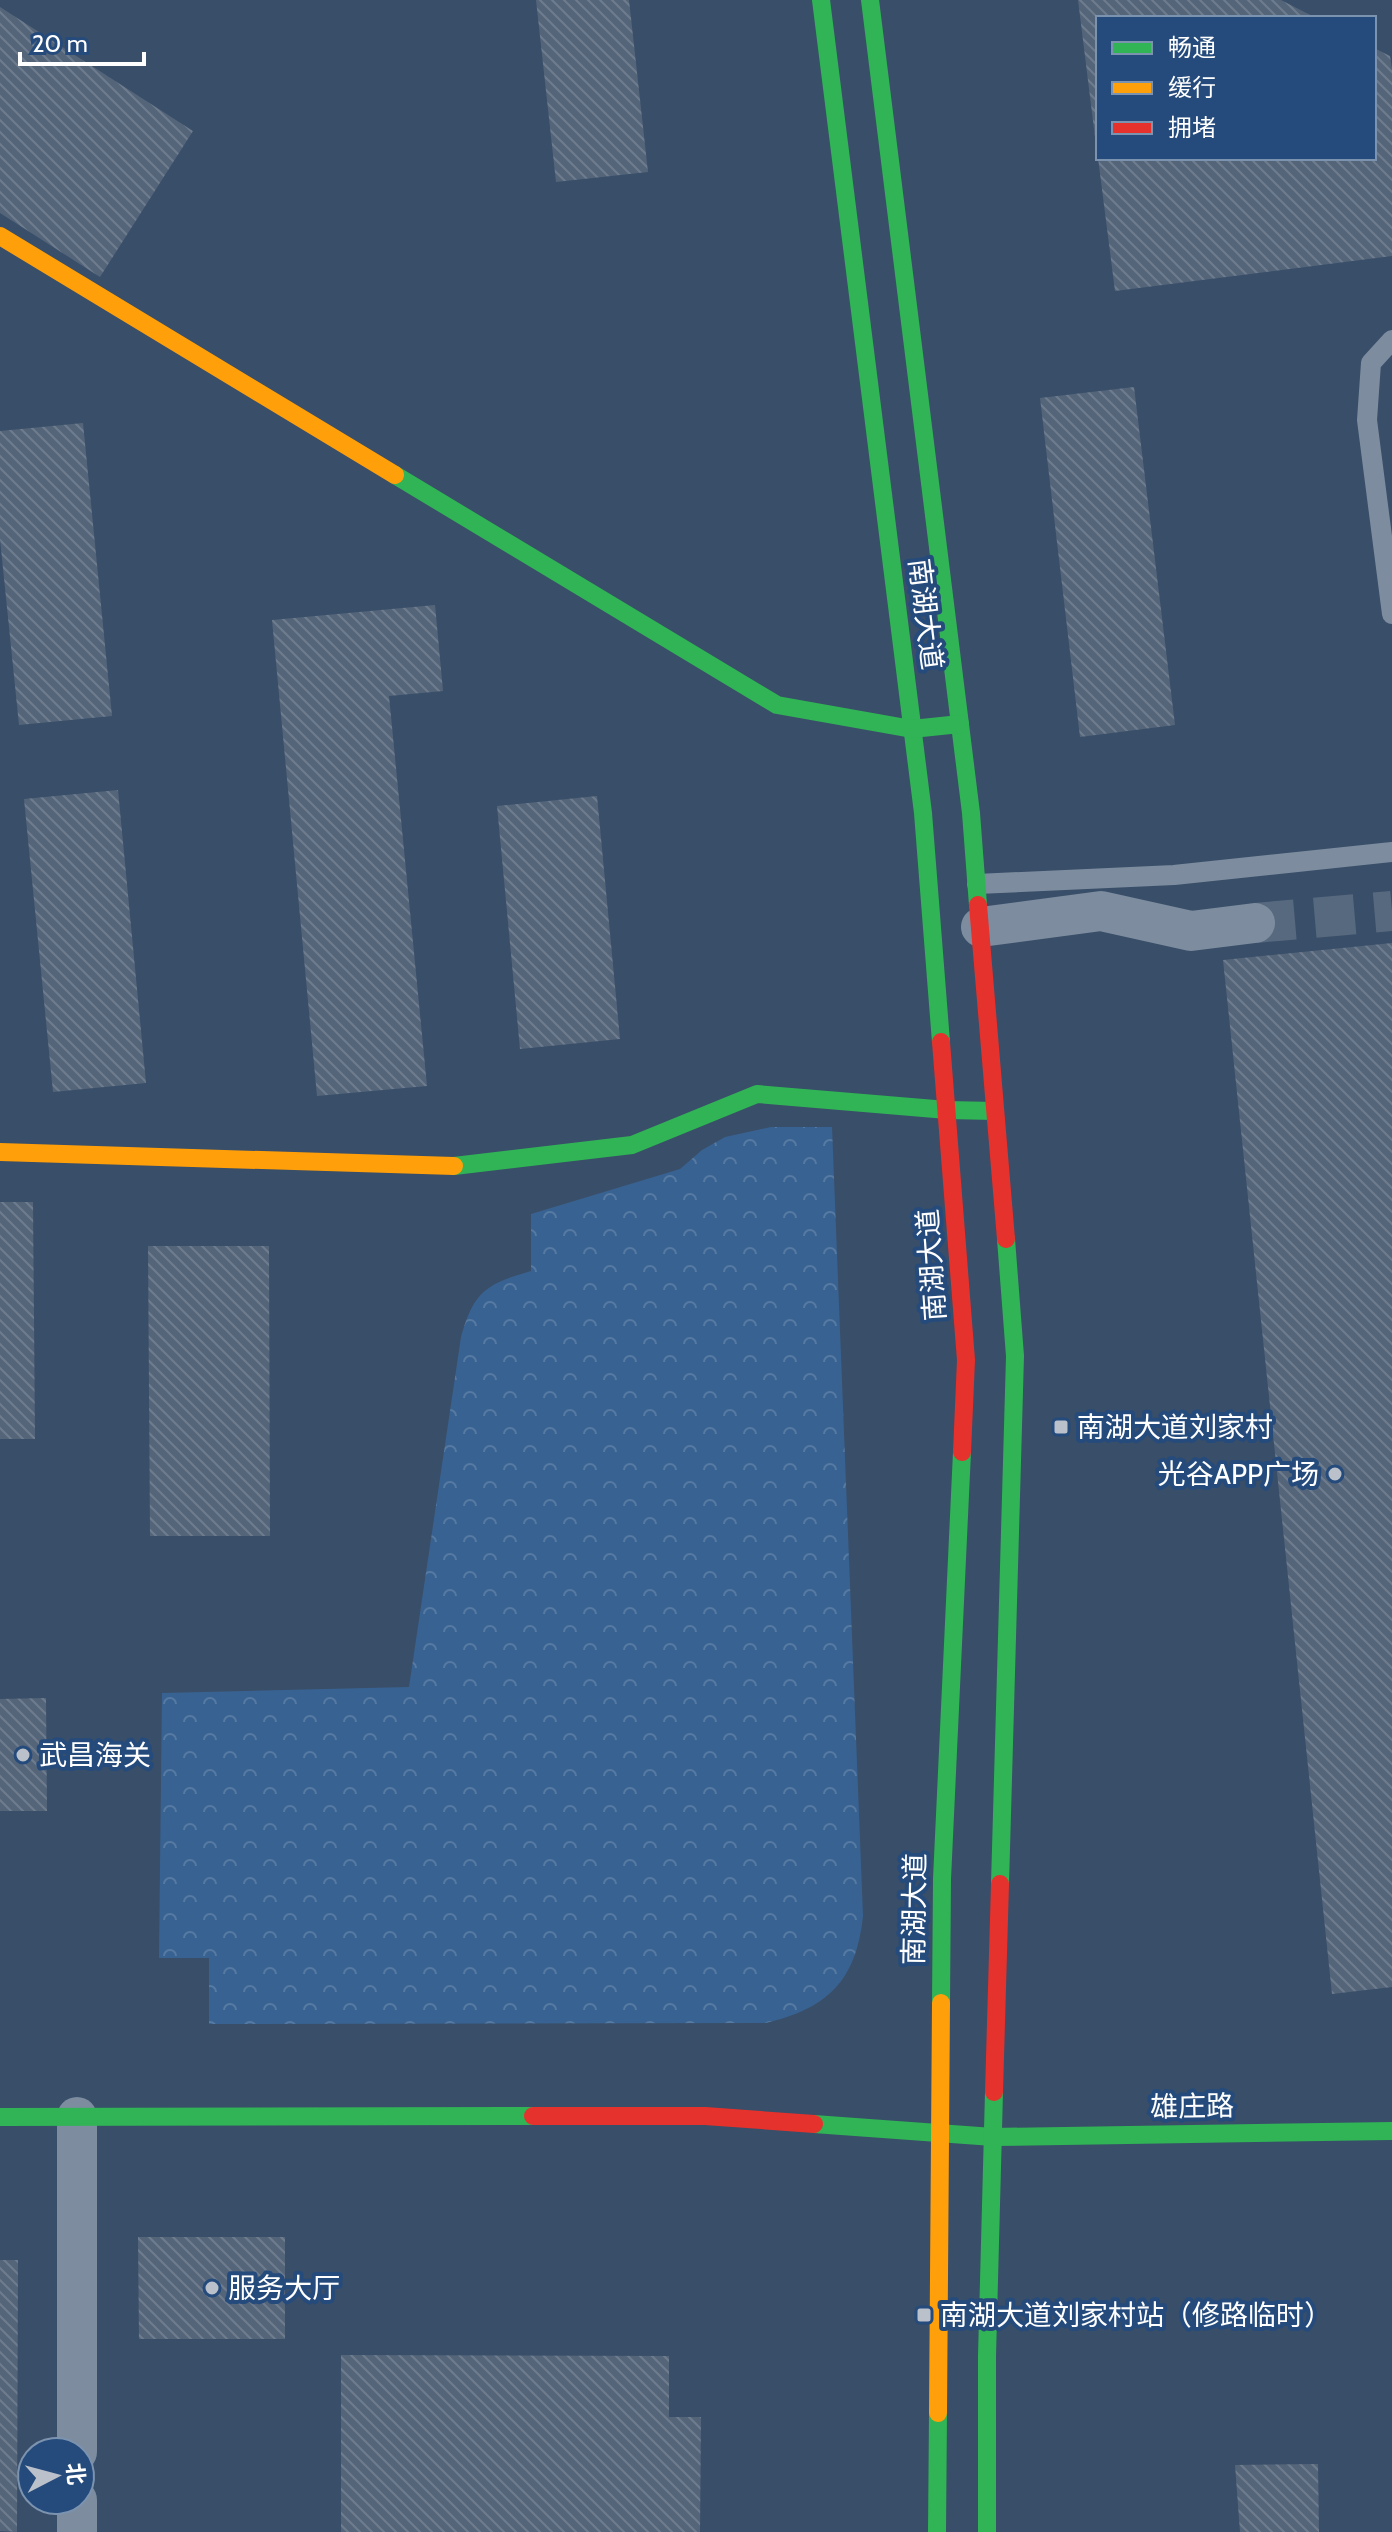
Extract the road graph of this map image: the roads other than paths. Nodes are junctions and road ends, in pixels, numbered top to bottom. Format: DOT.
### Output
graph roads {
  1 [pos="821,0"];
  2 [pos="870,0"];
  3 [pos="0,236"];
  4 [pos="1392,340"];
  5 [pos="1392,614"];
  6 [pos="960,724"];
  7 [pos="912,729"];
  8 [pos="1392,852"];
  9 [pos="977,884"];
  10 [pos="1255,923"];
  11 [pos="981,927"];
  12 [pos="947,1110"];
  13 [pos="995,1111"];
  14 [pos="0,1152"];
  15 [pos="0,2117"];
  16 [pos="77,2117"];
  17 [pos="1392,2131"];
  18 [pos="939,2133"];
  19 [pos="993,2137"];
  20 [pos="77,2436"];
  21 [pos="937,2532"];
  22 [pos="987,2532"];
  1 -- 7 [label="main road, 南湖大道"];
  2 -- 6 [label="main road, 南湖大道"];
  3 -- 7 [label="main road"];
  4 -- 5 [label="lane"];
  6 -- 7 [label="main road"];
  6 -- 9 [label="main road, 南湖大道"];
  7 -- 12 [label="main road, 南湖大道"];
  8 -- 9 [label="lane"];
  9 -- 11 [label="main road, 南湖大道"];
  10 -- 11 [label="street"];
  11 -- 13 [label="main road, 南湖大道"];
  12 -- 13 [label="main road"];
  12 -- 14 [label="main road"];
  12 -- 18 [label="main road, 南湖大道"];
  13 -- 19 [label="main road, 南湖大道"];
  15 -- 16 [label="main road, 雄庄路"];
  16 -- 18 [label="main road, 雄庄路"];
  16 -- 20 [label="street"];
  17 -- 19 [label="main road, 雄庄路"];
  18 -- 19 [label="main road, 雄庄路"];
  18 -- 21 [label="main road, 南湖大道"];
  19 -- 22 [label="main road, 南湖大道"];
}
